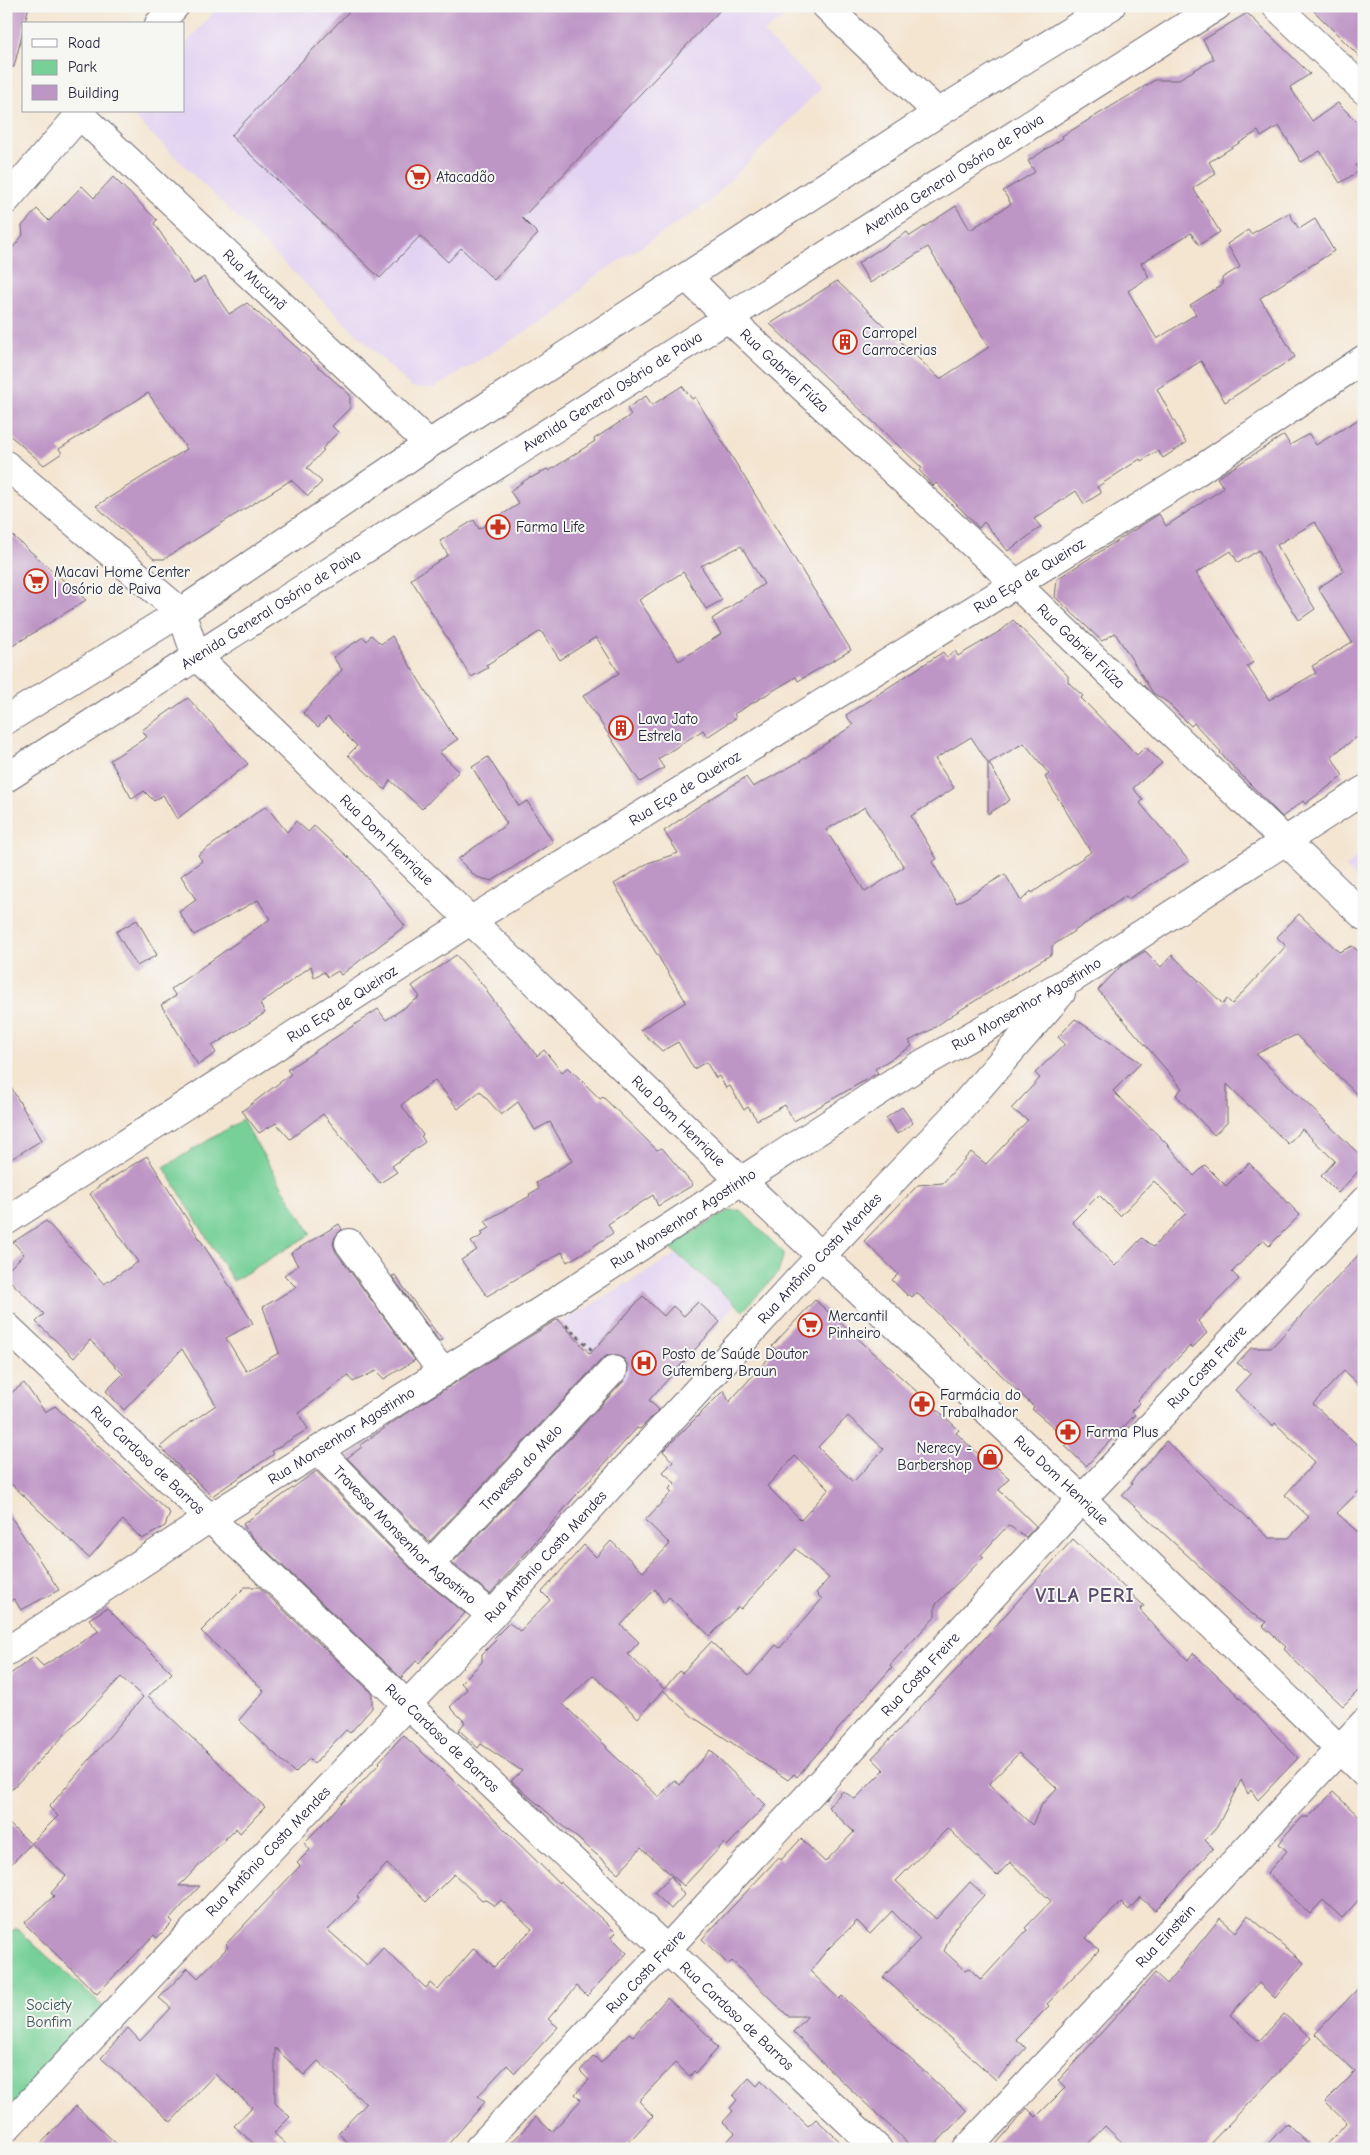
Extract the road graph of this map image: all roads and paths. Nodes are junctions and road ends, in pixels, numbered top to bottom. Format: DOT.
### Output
graph roads {
  1 [pos="174,6"];
  2 [pos="826,6"];
  3 [pos="1110,6"];
  4 [pos="1217,6"];
  5 [pos="1276,6"];
  6 [pos="161,22"];
  7 [pos="1364,90"];
  8 [pos="82,113"];
  9 [pos="938,113"];
  10 [pos="6,200"];
  11 [pos="687,277"];
  12 [pos="727,317"];
  13 [pos="1364,359"];
  14 [pos="429,444"];
  15 [pos="6,465"];
  16 [pos="1016,584"];
  17 [pos="181,612"];
  18 [pos="196,656"];
  19 [pos="6,720"];
  20 [pos="6,778"];
  21 [pos="1364,790"];
  22 [pos="1284,840"];
  23 [pos="1364,916"];
  24 [pos="470,921"];
  25 [pos="1075,977"];
  26 [pos="742,1182"];
  27 [pos="1364,1201"];
  28 [pos="6,1221"];
  29 [pos="349,1243"];
  30 [pos="821,1255"];
  31 [pos="548,1307"];
  32 [pos="6,1326"];
  33 [pos="612,1370"];
  34 [pos="443,1373"];
  35 [pos="319,1451"];
  36 [pos="1082,1499"];
  37 [pos="210,1518"];
  38 [pos="429,1565"];
  39 [pos="492,1616"];
  40 [pos="6,1652"];
  41 [pos="407,1704"];
  42 [pos="1364,1723"];
  43 [pos="1339,1750"];
  44 [pos="1364,1773"];
  45 [pos="667,1949"];
  46 [pos="6,2128"];
  47 [pos="478,2149"];
  48 [pos="878,2149"];
  49 [pos="967,2149"];
  1 -- 6 [label="street"];
  2 -- 9 [label="street"];
  3 -- 9 [label="street"];
  4 -- 12 [label="street, Avenida General Osório de Paiva"];
  5 -- 7 [label="street"];
  8 -- 10 [label="street"];
  8 -- 14 [label="street, Rua Mucunã"];
  9 -- 11 [label="street"];
  11 -- 12 [label="street, Rua Gabriel Fiúza"];
  11 -- 14 [label="street"];
  12 -- 16 [label="street, Rua Gabriel Fiúza"];
  12 -- 18 [label="street, Avenida General Osório de Paiva"];
  13 -- 16 [label="street, Rua Eça de Queiroz"];
  14 -- 17 [label="street"];
  15 -- 17 [label="street"];
  16 -- 22 [label="street, Rua Gabriel Fiúza"];
  16 -- 24 [label="street, Rua Eça de Queiroz"];
  17 -- 18 [label="street, Rua Dom Henrique"];
  17 -- 19 [label="street"];
  18 -- 20 [label="street, Avenida General Osório de Paiva"];
  18 -- 24 [label="street, Rua Dom Henrique"];
  21 -- 22 [label="street, Rua Monsenhor Agostinho"];
  22 -- 23 [label="street, Rua Gabriel Fiúza"];
  22 -- 25 [label="street, Rua Monsenhor Agostinho"];
  24 -- 26 [label="street, Rua Dom Henrique"];
  24 -- 28 [label="street, Rua Eça de Queiroz"];
  25 -- 26 [label="street, Rua Monsenhor Agostinho"];
  25 -- 30 [label="street, Rua Antônio Costa Mendes"];
  26 -- 30 [label="street, Rua Dom Henrique"];
  26 -- 31 [label="street, Rua Monsenhor Agostinho"];
  27 -- 36 [label="street, Rua Costa Freire"];
  29 -- 34 [label="street"];
  30 -- 36 [label="street, Rua Dom Henrique"];
  30 -- 39 [label="street, Rua Antônio Costa Mendes"];
  31 -- 33 [label="path"];
  31 -- 34 [label="street, Rua Monsenhor Agostinho"];
  32 -- 37 [label="street, Rua Cardoso de Barros"];
  33 -- 38 [label="street, Travessa do Melo"];
  34 -- 35 [label="street, Rua Monsenhor Agostinho"];
  35 -- 37 [label="street, Rua Monsenhor Agostinho"];
  35 -- 38 [label="street, Travessa Monsenhor Agostino"];
  36 -- 43 [label="street, Rua Dom Henrique"];
  36 -- 45 [label="street, Rua Costa Freire"];
  37 -- 40 [label="street, Rua Monsenhor Agostinho"];
  37 -- 41 [label="street, Rua Cardoso de Barros"];
  38 -- 39 [label="street, Travessa Monsenhor Agostino"];
  39 -- 41 [label="street, Rua Antônio Costa Mendes"];
  41 -- 45 [label="street, Rua Cardoso de Barros"];
  41 -- 46 [label="street, Rua Antônio Costa Mendes"];
  42 -- 43 [label="street, Rua Einstein"];
  43 -- 44 [label="street, Rua Dom Henrique"];
  43 -- 49 [label="street, Rua Einstein"];
  45 -- 47 [label="street, Rua Costa Freire"];
  45 -- 48 [label="street, Rua Cardoso de Barros"];
}
